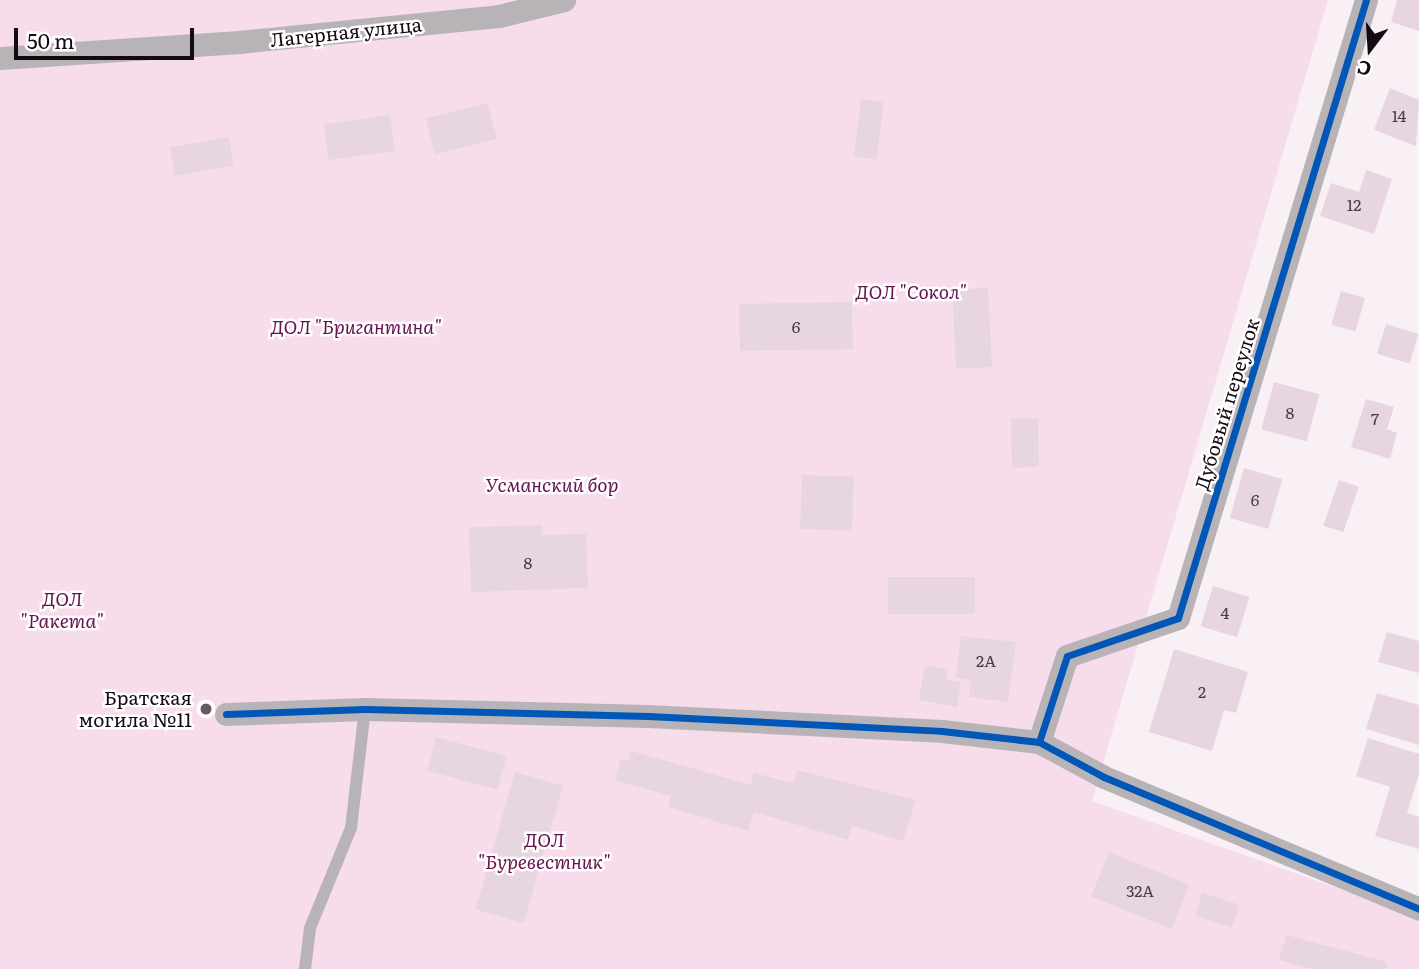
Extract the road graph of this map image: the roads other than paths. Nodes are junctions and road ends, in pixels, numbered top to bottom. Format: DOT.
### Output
graph roads {
  1 [pos="564,0"];
  2 [pos="1366,0"];
  3 [pos="0,58"];
  4 [pos="365,709"];
  5 [pos="226,714"];
  6 [pos="1039,742"];
  7 [pos="1419,909"];
  8 [pos="305,969"];
  1 -- 3 [label="street, Лагерная улица"];
  2 -- 6 [label="street, Дубовый переулок"];
  4 -- 5 [label="street"];
  4 -- 6 [label="street"];
  4 -- 8 [label="lane"];
  6 -- 7 [label="street"];
}
